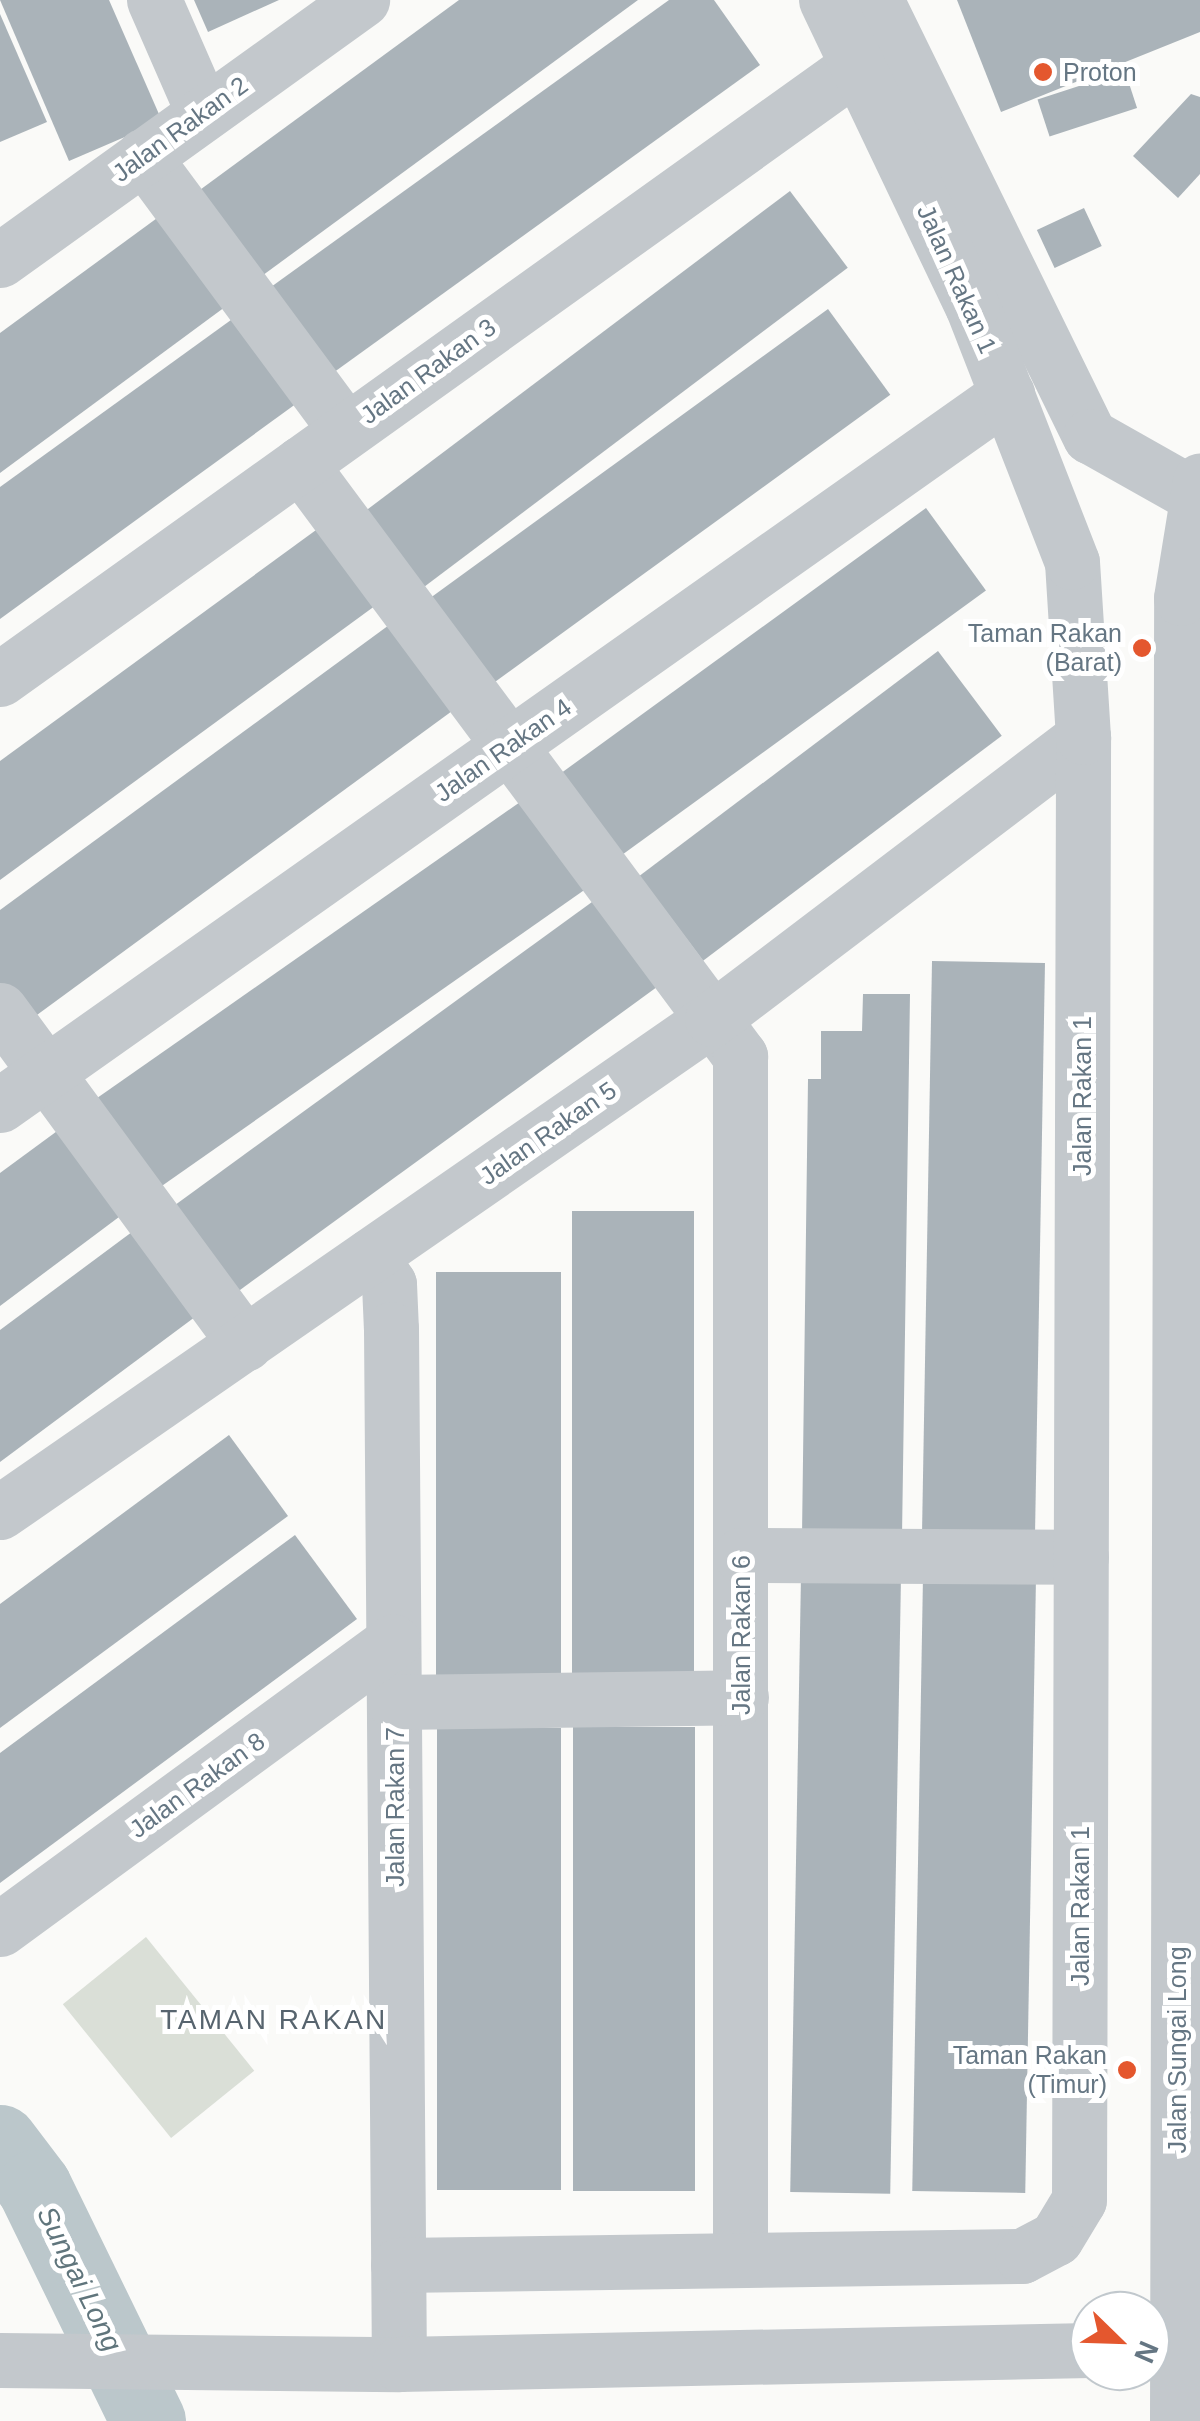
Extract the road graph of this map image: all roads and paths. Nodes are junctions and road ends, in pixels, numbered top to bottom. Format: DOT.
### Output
graph roads {
  1 [pos="154,0"];
  2 [pos="362,0"];
  3 [pos="826,0"];
  4 [pos="876,0"];
  5 [pos="858,64"];
  6 [pos="204,112"];
  7 [pos="143,156"];
  8 [pos="0,260"];
  9 [pos="1007,394"];
  10 [pos="346,430"];
  11 [pos="300,464"];
  12 [pos="1198,492"];
  13 [pos="0,679"];
  14 [pos="1083,738"];
  15 [pos="510,745"];
  16 [pos="0,1010"];
  17 [pos="712,1019"];
  18 [pos="46,1073"];
  19 [pos="0,1106"];
  20 [pos="370,1256"];
  21 [pos="245,1344"];
  22 [pos="0,1512"];
  23 [pos="741,1555"];
  24 [pos="1081,1558"];
  25 [pos="394,1641"];
  26 [pos="741,1696"];
  27 [pos="394,1702"];
  28 [pos="0,1930"];
  29 [pos="740,2259"];
  30 [pos="398,2265"];
  31 [pos="1175,2348"];
  32 [pos="1070,2350"];
  33 [pos="18,2360"];
  34 [pos="399,2364"];
  35 [pos="1177,2421"];
  1 -- 6 [label="street"];
  2 -- 6 [label="street, Jalan Rakan 2"];
  3 -- 5 [label="street, Jalan Rakan 1"];
  4 -- 12 [label="street"];
  5 -- 9 [label="street, Jalan Rakan 1"];
  5 -- 10 [label="street, Jalan Rakan 3"];
  6 -- 7 [label="street, Jalan Rakan 2"];
  7 -- 8 [label="street, Jalan Rakan 2"];
  7 -- 10 [label="street"];
  9 -- 14 [label="street, Jalan Rakan 1"];
  9 -- 15 [label="street, Jalan Rakan 4"];
  10 -- 11 [label="street, Jalan Rakan 3"];
  11 -- 13 [label="street, Jalan Rakan 3"];
  11 -- 15 [label="street, Jalan Rakan 6"];
  12 -- 31 [label="street, Jalan Sungai Long"];
  14 -- 17 [label="street, Jalan Rakan 5"];
  14 -- 24 [label="street, Jalan Rakan 1"];
  15 -- 17 [label="street, Jalan Rakan 6"];
  15 -- 18 [label="street, Jalan Rakan 4"];
  16 -- 18 [label="street"];
  17 -- 20 [label="street, Jalan Rakan 5"];
  17 -- 23 [label="street, Jalan Rakan 6"];
  18 -- 19 [label="street, Jalan Rakan 4"];
  18 -- 21 [label="street"];
  20 -- 21 [label="street, Jalan Rakan 5"];
  20 -- 25 [label="street, Jalan Rakan 7"];
  21 -- 22 [label="street, Jalan Rakan 5"];
  23 -- 24 [label="street"];
  23 -- 26 [label="street, Jalan Rakan 6"];
  24 -- 29 [label="street, Jalan Rakan 1"];
  25 -- 27 [label="street, Jalan Rakan 7"];
  25 -- 28 [label="street, Jalan Rakan 8"];
  26 -- 27 [label="street"];
  26 -- 29 [label="street, Jalan Rakan 6"];
  27 -- 30 [label="street, Jalan Rakan 7"];
  29 -- 30 [label="street"];
  30 -- 34 [label="street, Jalan Rakan 7"];
  31 -- 35 [label="street, Jalan Sungai Long"];
  32 -- 34 [label="street"];
  33 -- 34 [label="street"];
}
